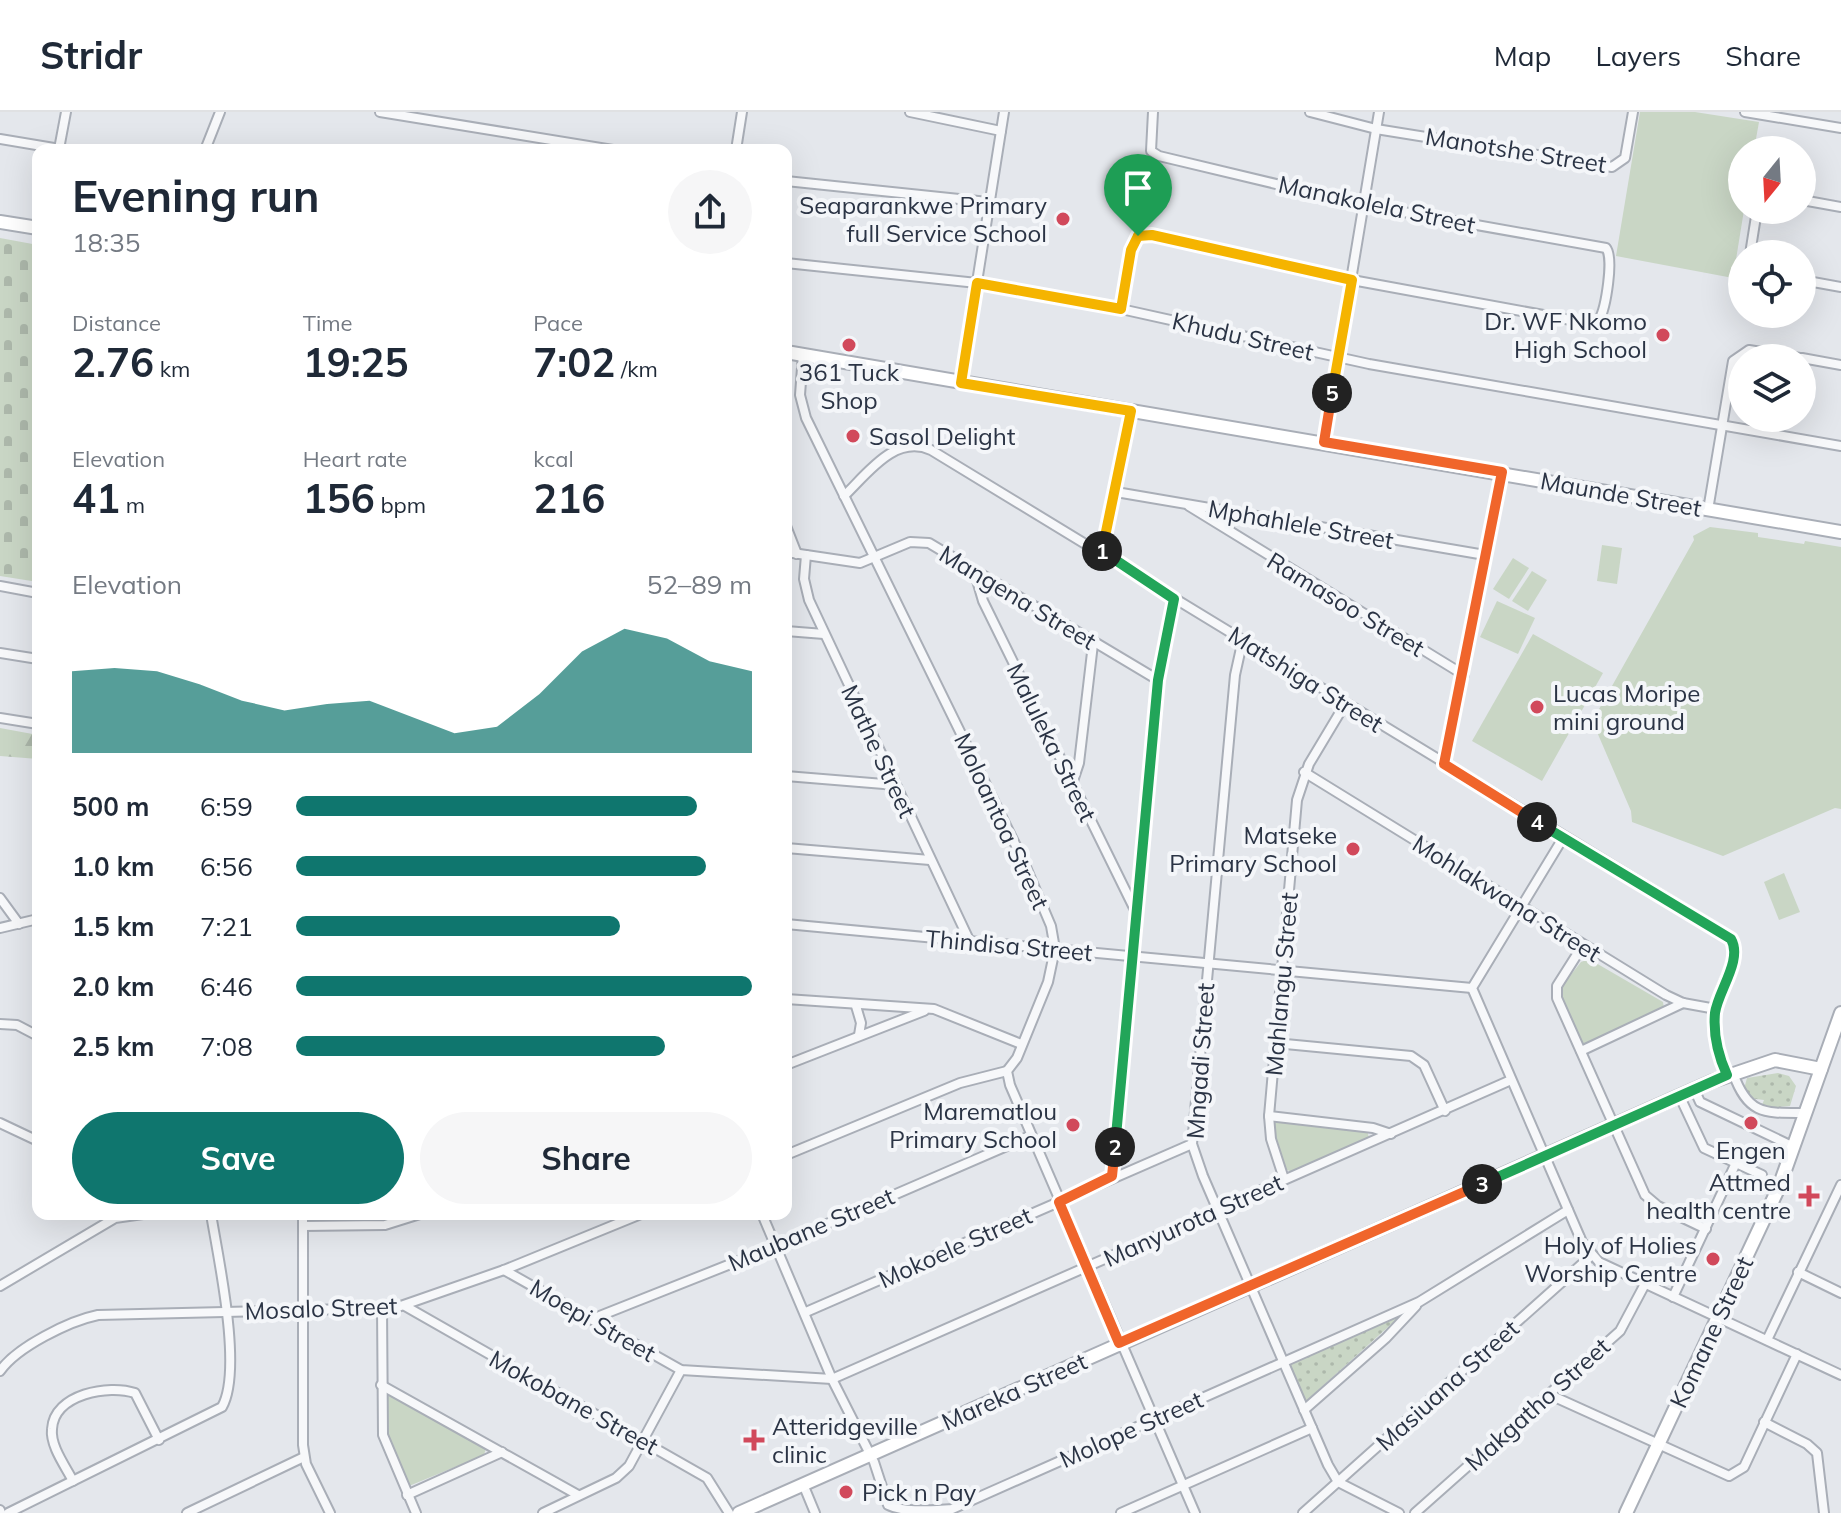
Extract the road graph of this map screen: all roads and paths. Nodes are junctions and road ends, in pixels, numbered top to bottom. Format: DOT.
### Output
graph roads {
  1 [pos="66,112"];
  2 [pos="220,112"];
  3 [pos="380,112"];
  4 [pos="742,112"];
  5 [pos="910,112"];
  6 [pos="1004,112"];
  7 [pos="1153,112"];
  8 [pos="1310,112"];
  9 [pos="1379,112"];
  10 [pos="1633,112"];
  11 [pos="1745,112"];
  12 [pos="1841,128"];
  13 [pos="1376,129"];
  14 [pos="1001,131"];
  15 [pos="0,139"];
  16 [pos="32,144"];
  17 [pos="60,144"];
  18 [pos="207,144"];
  19 [pos="576,144"];
  20 [pos="737,144"];
  21 [pos="792,182"];
  22 [pos="988,202"];
  23 [pos="1816,203"];
  24 [pos="1364,205"];
  25 [pos="1841,207"];
  26 [pos="0,222"];
  27 [pos="32,227"];
  28 [pos="792,264"];
  29 [pos="1352,280"];
  30 [pos="977,283"];
  31 [pos="1816,283"];
  32 [pos="1841,287"];
  33 [pos="1121,309"];
  34 [pos="792,353"];
  35 [pos="803,354"];
  36 [pos="1338,357"];
  37 [pos="1816,361"];
  38 [pos="1841,365"];
  39 [pos="961,383"];
  40 [pos="1728,385"];
  41 [pos="1131,411"];
  42 [pos="1721,426"];
  43 [pos="1324,442"];
  44 [pos="1841,446"];
  45 [pos="1502,472"];
  46 [pos="1116,492"];
  47 [pos="844,496"];
  48 [pos="1188,505"];
  49 [pos="1708,510"];
  50 [pos="1841,532"];
  51 [pos="792,537"];
  52 [pos="1102,552"];
  53 [pos="792,553"];
  54 [pos="801,554"];
  55 [pos="1485,555"];
  56 [pos="875,559"];
  57 [pos="974,570"];
  58 [pos="0,586"];
  59 [pos="32,592"];
  60 [pos="1174,599"];
  61 [pos="792,631"];
  62 [pos="824,634"];
  63 [pos="1243,639"];
  64 [pos="1093,644"];
  65 [pos="0,653"];
  66 [pos="32,658"];
  67 [pos="1464,675"];
  68 [pos="1158,680"];
  69 [pos="1345,704"];
  70 [pos="0,718"];
  71 [pos="32,723"];
  72 [pos="1444,764"];
  73 [pos="1304,772"];
  74 [pos="792,776"];
  75 [pos="1072,784"];
  76 [pos="896,785"];
  77 [pos="1563,838"];
  78 [pos="792,848"];
  79 [pos="930,860"];
  80 [pos="0,898"];
  81 [pos="1520,908"];
  82 [pos="1136,912"];
  83 [pos="32,921"];
  84 [pos="19,924"];
  85 [pos="792,925"];
  86 [pos="0,928"];
  87 [pos="970,942"];
  88 [pos="1583,945"];
  89 [pos="1055,949"];
  90 [pos="1134,956"];
  91 [pos="1208,964"];
  92 [pos="1282,969"];
  93 [pos="1472,988"];
  94 [pos="792,1000"];
  95 [pos="1683,1003"];
  96 [pos="856,1006"];
  97 [pos="929,1009"];
  98 [pos="1716,1009"];
  99 [pos="1841,1013"];
  100 [pos="0,1024"];
  101 [pos="32,1033"];
  102 [pos="859,1035"];
  103 [pos="1275,1043"];
  104 [pos="1021,1044"];
  105 [pos="1581,1051"];
  106 [pos="792,1063"];
  107 [pos="1821,1069"];
  108 [pos="1007,1071"];
  109 [pos="1730,1074"];
  110 [pos="1511,1080"];
  111 [pos="1695,1091"];
  112 [pos="1680,1097"];
  113 [pos="1445,1111"];
  114 [pos="1805,1113"];
  115 [pos="1269,1116"];
  116 [pos="0,1123"];
  117 [pos="1613,1126"];
  118 [pos="1391,1134"];
  119 [pos="1030,1136"];
  120 [pos="32,1138"];
  121 [pos="1192,1144"];
  122 [pos="1794,1147"];
  123 [pos="792,1153"];
  124 [pos="1546,1156"];
  125 [pos="1735,1165"];
  126 [pos="1762,1175"];
  127 [pos="1112,1176"];
  128 [pos="1284,1179"];
  129 [pos="1841,1185"];
  130 [pos="1059,1202"];
  131 [pos="1218,1210"];
  132 [pos="1568,1210"];
  133 [pos="114,1220"];
  134 [pos="212,1220"];
  135 [pos="303,1220"];
  136 [pos="401,1220"];
  137 [pos="626,1220"];
  138 [pos="765,1220"];
  139 [pos="303,1226"];
  140 [pos="1706,1229"];
  141 [pos="776,1246"];
  142 [pos="1591,1256"];
  143 [pos="1087,1268"];
  144 [pos="504,1270"];
  145 [pos="1798,1272"];
  146 [pos="1645,1284"];
  147 [pos="0,1286"];
  148 [pos="1251,1287"];
  149 [pos="1841,1293"];
  150 [pos="1673,1297"];
  151 [pos="1419,1302"];
  152 [pos="405,1306"];
  153 [pos="303,1308"];
  154 [pos="382,1308"];
  155 [pos="227,1312"];
  156 [pos="806,1312"];
  157 [pos="1717,1318"];
  158 [pos="592,1319"];
  159 [pos="1767,1340"];
  160 [pos="1119,1343"];
  161 [pos="1797,1354"];
  162 [pos="1282,1361"];
  163 [pos="681,1370"];
  164 [pos="0,1371"];
  165 [pos="1841,1375"];
  166 [pos="832,1379"];
  167 [pos="381,1385"];
  168 [pos="1548,1394"];
  169 [pos="1304,1410"];
  170 [pos="1152,1418"];
  171 [pos="1764,1422"];
  172 [pos="1312,1428"];
  173 [pos="159,1440"];
  174 [pos="645,1440"];
  175 [pos="1657,1446"];
  176 [pos="502,1452"];
  177 [pos="870,1455"];
  178 [pos="304,1457"];
  179 [pos="73,1481"];
  180 [pos="1338,1482"];
  181 [pos="803,1484"];
  182 [pos="1183,1485"];
  183 [pos="407,1495"];
  184 [pos="578,1495"];
  185 [pos="952,1511"];
  186 [pos="8,1513"];
  187 [pos="187,1513"];
  188 [pos="330,1513"];
  189 [pos="416,1513"];
  190 [pos="543,1513"];
  191 [pos="729,1513"];
  192 [pos="739,1513"];
  193 [pos="815,1513"];
  194 [pos="1121,1513"];
  195 [pos="1195,1513"];
  196 [pos="1303,1513"];
  197 [pos="1399,1513"];
  198 [pos="1415,1513"];
  199 [pos="1626,1513"];
  200 [pos="1824,1513"];
  1 -- 17 [label="street"];
  2 -- 18 [label="street"];
  3 -- 19 [label="street"];
  4 -- 20 [label="street"];
  5 -- 14 [label="street"];
  6 -- 14 [label="street"];
  7 -- 24 [label="street, Manakolela Street"];
  8 -- 13 [label="street, Manotshe Street"];
  9 -- 13 [label="street"];
  10 -- 13 [label="street, Manotshe Street"];
  11 -- 12 [label="street"];
  13 -- 24 [label="street"];
  14 -- 22 [label="street"];
  15 -- 16 [label="street"];
  21 -- 22 [label="street"];
  22 -- 30 [label="street"];
  23 -- 25 [label="street"];
  24 -- 29 [label="street"];
  24 -- 29 [label="street, Manakolela Street"];
  26 -- 27 [label="street"];
  28 -- 30 [label="street, Khudu Street"];
  29 -- 33 [label="street"];
  29 -- 36 [label="street"];
  30 -- 33 [label="street, Khudu Street"];
  30 -- 39 [label="street"];
  31 -- 32 [label="street"];
  33 -- 36 [label="street, Khudu Street"];
  34 -- 35 [label="street, Maunde Street"];
  35 -- 39 [label="street, Maunde Street"];
  35 -- 47 [label="street, Moloantoa Street"];
  36 -- 42 [label="street, Khudu Street"];
  36 -- 43 [label="street"];
  37 -- 38 [label="street"];
  39 -- 41 [label="street, Maunde Street"];
  40 -- 42 [label="street"];
  41 -- 43 [label="street, Maunde Street"];
  41 -- 46 [label="street"];
  42 -- 44 [label="street, Khudu Street"];
  42 -- 49 [label="street"];
  43 -- 45 [label="street, Maunde Street"];
  45 -- 49 [label="street, Maunde Street"];
  45 -- 55 [label="street"];
  46 -- 48 [label="street, Mphahlele Street"];
  46 -- 52 [label="street"];
  47 -- 52 [label="street, Matshiga Street"];
  47 -- 56 [label="street, Moloantoa Street"];
  48 -- 55 [label="street, Mphahlele Street"];
  48 -- 67 [label="street, Ramasoo Street"];
  49 -- 50 [label="street, Maunde Street"];
  51 -- 54 [label="street"];
  52 -- 60 [label="street, Matshiga Street"];
  53 -- 54 [label="street"];
  54 -- 56 [label="street"];
  54 -- 62 [label="street, Mathe Street"];
  55 -- 67 [label="street"];
  56 -- 57 [label="street, Mangena Street"];
  56 -- 89 [label="street, Moloantoa Street"];
  57 -- 64 [label="street, Mangena Street"];
  57 -- 75 [label="street, Maluleka Street"];
  58 -- 59 [label="street"];
  60 -- 63 [label="street, Matshiga Street"];
  60 -- 68 [label="street"];
  61 -- 62 [label="street"];
  62 -- 76 [label="street, Mathe Street"];
  63 -- 69 [label="street, Matshiga Street"];
  63 -- 91 [label="street, Mngadi Street"];
  64 -- 68 [label="street, Mangena Street"];
  64 -- 75 [label="street"];
  65 -- 66 [label="street"];
  67 -- 72 [label="street"];
  68 -- 82 [label="street"];
  69 -- 72 [label="street, Matshiga Street"];
  69 -- 73 [label="street, Mahlangu Street"];
  70 -- 71 [label="street"];
  72 -- 77 [label="street, Matshiga Street"];
  73 -- 81 [label="street, Mohlakwana Street"];
  73 -- 92 [label="street, Mahlangu Street"];
  74 -- 76 [label="street"];
  75 -- 82 [label="street, Maluleka Street"];
  76 -- 79 [label="street, Mathe Street"];
  77 -- 81 [label="street"];
  77 -- 98 [label="street, Matshiga Street"];
  78 -- 79 [label="street"];
  79 -- 87 [label="street, Mathe Street"];
  80 -- 84 [label="street"];
  81 -- 88 [label="street, Mohlakwana Street"];
  81 -- 93 [label="street"];
  82 -- 90 [label="street"];
  83 -- 84 [label="street"];
  84 -- 86 [label="street"];
  85 -- 87 [label="street, Thindisa Street"];
  87 -- 89 [label="street, Thindisa Street"];
  88 -- 95 [label="street, Mohlakwana Street"];
  88 -- 105 [label="street"];
  89 -- 90 [label="street, Thindisa Street"];
  89 -- 104 [label="street, Moloantoa Street"];
  90 -- 91 [label="street, Thindisa Street"];
  90 -- 127 [label="street"];
  91 -- 92 [label="street, Thindisa Street"];
  91 -- 121 [label="street, Mngadi Street"];
  92 -- 93 [label="street, Thindisa Street"];
  92 -- 103 [label="street, Mahlangu Street"];
  93 -- 110 [label="street"];
  94 -- 96 [label="street"];
  95 -- 98 [label="street, Mohlakwana Street"];
  95 -- 105 [label="street"];
  96 -- 97 [label="street"];
  96 -- 102 [label="street"];
  97 -- 102 [label="street"];
  97 -- 104 [label="street"];
  98 -- 109 [label="street"];
  99 -- 107 [label="street, Komane Street"];
  100 -- 101 [label="street"];
  102 -- 106 [label="street"];
  103 -- 113 [label="street"];
  103 -- 115 [label="street, Mahlangu Street"];
  104 -- 108 [label="street, Moloantoa Street"];
  105 -- 117 [label="street"];
  107 -- 109 [label="street, Mareka Street"];
  107 -- 114 [label="street, Komane Street"];
  108 -- 119 [label="street"];
  108 -- 123 [label="street"];
  109 -- 111 [label="street, Mareka Street"];
  109 -- 114 [label="street"];
  110 -- 113 [label="street, Manyurota Street"];
  110 -- 124 [label="street"];
  111 -- 112 [label="street, Mareka Street"];
  111 -- 122 [label="street"];
  112 -- 117 [label="street, Mareka Street"];
  112 -- 125 [label="street"];
  113 -- 118 [label="street, Manyurota Street"];
  114 -- 122 [label="street, Komane Street"];
  115 -- 118 [label="street"];
  115 -- 128 [label="street, Mahlangu Street"];
  116 -- 120 [label="street"];
  117 -- 124 [label="street, Mareka Street"];
  117 -- 140 [label="street"];
  118 -- 128 [label="street, Manyurota Street"];
  119 -- 130 [label="street"];
  119 -- 141 [label="street, Maubane Street"];
  121 -- 127 [label="street, Mokoele Street"];
  121 -- 131 [label="street, Mngadi Street"];
  122 -- 157 [label="street, Komane Street"];
  124 -- 132 [label="street"];
  124 -- 148 [label="street, Mareka Street"];
  125 -- 126 [label="street"];
  125 -- 140 [label="street"];
  127 -- 130 [label="street, Mokoele Street"];
  128 -- 131 [label="street, Manyurota Street"];
  129 -- 145 [label="street"];
  130 -- 143 [label="street"];
  130 -- 156 [label="street, Mokoele Street"];
  131 -- 143 [label="street, Manyurota Street"];
  131 -- 148 [label="street, Mngadi Street"];
  132 -- 142 [label="street"];
  132 -- 151 [label="street, Molope Street"];
  133 -- 147 [label="street"];
  134 -- 155 [label="street"];
  135 -- 139 [label="street"];
  136 -- 139 [label="street"];
  137 -- 144 [label="street, Mosalo Street"];
  138 -- 141 [label="street"];
  139 -- 153 [label="street"];
  140 -- 150 [label="street"];
  141 -- 156 [label="street"];
  141 -- 158 [label="street, Maubane Street"];
  142 -- 146 [label="street"];
  142 -- 180 [label="street, Masiuana Street"];
  143 -- 160 [label="street"];
  143 -- 166 [label="street, Manyurota Street"];
  144 -- 152 [label="street, Mosalo Street"];
  144 -- 158 [label="street, Moepi Street"];
  145 -- 149 [label="street"];
  145 -- 159 [label="street"];
  146 -- 150 [label="street"];
  146 -- 168 [label="street, Makgatho Street"];
  148 -- 160 [label="street, Mareka Street"];
  148 -- 162 [label="street, Mngadi Street"];
  150 -- 157 [label="street"];
  151 -- 162 [label="street, Molope Street"];
  151 -- 169 [label="street, Molope Street"];
  152 -- 154 [label="street, Mosalo Street"];
  152 -- 174 [label="street, Mokobane Street"];
  153 -- 154 [label="street, Mosalo Street"];
  153 -- 155 [label="street, Mosalo Street"];
  153 -- 178 [label="street"];
  154 -- 167 [label="street"];
  155 -- 164 [label="street, Mosalo Street"];
  155 -- 173 [label="street"];
  156 -- 166 [label="street"];
  157 -- 159 [label="street"];
  157 -- 175 [label="street, Komane Street"];
  158 -- 163 [label="street, Moepi Street"];
  159 -- 161 [label="street"];
  160 -- 170 [label="street"];
  160 -- 177 [label="street, Mareka Street"];
  161 -- 165 [label="street"];
  161 -- 171 [label="street"];
  162 -- 169 [label="street, Mngadi Street"];
  162 -- 170 [label="street, Molope Street"];
  163 -- 166 [label="street"];
  163 -- 174 [label="street"];
  166 -- 177 [label="street"];
  167 -- 176 [label="street"];
  167 -- 183 [label="street"];
  168 -- 175 [label="street"];
  168 -- 198 [label="street, Makgatho Street"];
  169 -- 172 [label="street, Mngadi Street"];
  170 -- 182 [label="street"];
  170 -- 185 [label="street, Molope Street"];
  171 -- 175 [label="street"];
  171 -- 200 [label="street"];
  172 -- 180 [label="street, Mngadi Street"];
  172 -- 182 [label="street"];
  173 -- 179 [label="street"];
  173 -- 179 [label="street"];
  174 -- 184 [label="street"];
  174 -- 191 [label="street, Mokobane Street"];
  175 -- 199 [label="street, Komane Street"];
  176 -- 183 [label="street"];
  176 -- 184 [label="street"];
  177 -- 181 [label="street, Mareka Street"];
  177 -- 185 [label="street, Molope Street"];
  178 -- 187 [label="street"];
  178 -- 188 [label="street"];
  179 -- 186 [label="street"];
  180 -- 196 [label="street, Masiuana Street"];
  180 -- 197 [label="street"];
  181 -- 192 [label="street, Mareka Street"];
  181 -- 193 [label="street"];
  182 -- 194 [label="street"];
  182 -- 195 [label="street"];
  183 -- 189 [label="street"];
  184 -- 190 [label="street"];
}
